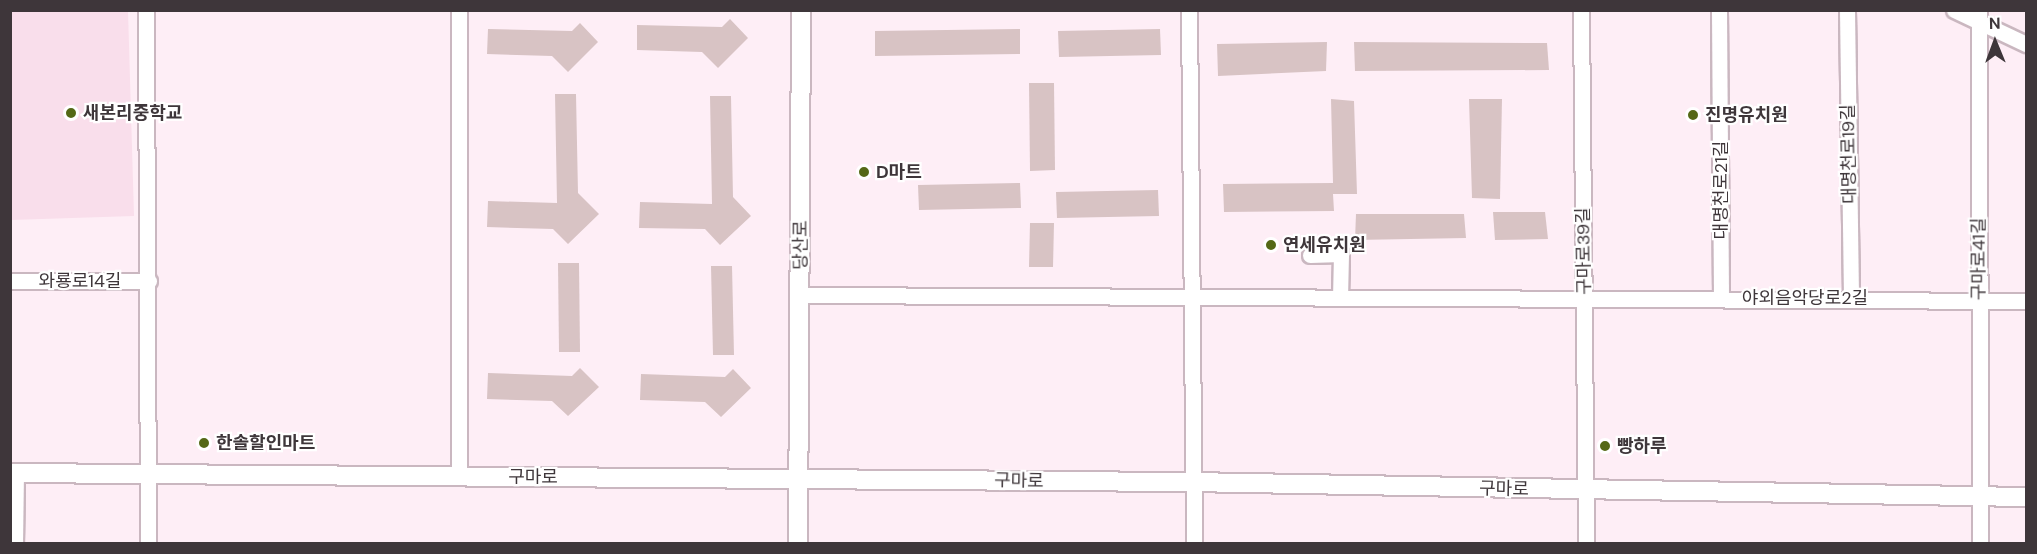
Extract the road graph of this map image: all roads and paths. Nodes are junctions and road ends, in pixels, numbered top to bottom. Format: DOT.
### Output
graph roads {
  1 [pos="146,10"];
  2 [pos="459,10"];
  3 [pos="801,10"];
  4 [pos="1189,10"];
  5 [pos="1581,10"];
  6 [pos="1719,10"];
  7 [pos="1846,10"];
  8 [pos="1954,10"];
  9 [pos="1979,16"];
  10 [pos="2026,44"];
  11 [pos="1310,255"];
  12 [pos="10,281"];
  13 [pos="149,281"];
  14 [pos="801,295"];
  15 [pos="1584,296"];
  16 [pos="1340,297"];
  17 [pos="1189,298"];
  18 [pos="1721,298"];
  19 [pos="1851,298"];
  20 [pos="1979,300"];
  21 [pos="2026,301"];
  22 [pos="13,473"];
  23 [pos="151,476"];
  24 [pos="459,477"];
  25 [pos="799,479"];
  26 [pos="1189,482"];
  27 [pos="1587,491"];
  28 [pos="1979,496"];
  29 [pos="2026,496"];
  30 [pos="15,543"];
  31 [pos="148,543"];
  32 [pos="798,543"];
  33 [pos="1194,543"];
  34 [pos="1586,543"];
  35 [pos="1980,543"];
  1 -- 13 [label="street"];
  2 -- 24 [label="street"];
  3 -- 14 [label="main road, 당산로"];
  4 -- 17 [label="street"];
  5 -- 15 [label="street, 구마로39길"];
  6 -- 18 [label="street, 대명천로21길"];
  7 -- 19 [label="street, 대명천로19길"];
  8 -- 9 [label="street"];
  9 -- 10 [label="street"];
  9 -- 20 [label="street, 구마로41길"];
  11 -- 16 [label="street"];
  12 -- 13 [label="street, 와룡로14길"];
  13 -- 23 [label="street"];
  14 -- 17 [label="street, 야외음악당로2길"];
  14 -- 25 [label="main road, 당산로"];
  15 -- 16 [label="street, 야외음악당로2길"];
  15 -- 18 [label="street, 야외음악당로2길"];
  15 -- 27 [label="street, 구마로39길"];
  16 -- 17 [label="street, 야외음악당로2길"];
  17 -- 26 [label="street"];
  18 -- 19 [label="street, 야외음악당로2길"];
  19 -- 20 [label="street, 야외음악당로2길"];
  20 -- 21 [label="street, 야외음악당로2길"];
  20 -- 28 [label="street, 구마로41길"];
  22 -- 23 [label="main road, 구마로"];
  22 -- 30 [label="street"];
  23 -- 24 [label="main road, 구마로"];
  23 -- 31 [label="street"];
  24 -- 25 [label="main road, 구마로"];
  25 -- 26 [label="main road, 구마로"];
  25 -- 32 [label="main road, 당산로"];
  26 -- 27 [label="main road, 구마로"];
  26 -- 33 [label="street"];
  27 -- 28 [label="main road, 구마로"];
  27 -- 34 [label="street, 구마로39길"];
  28 -- 29 [label="main road, 구마로"];
  28 -- 35 [label="street, 구마로41길"];
}
